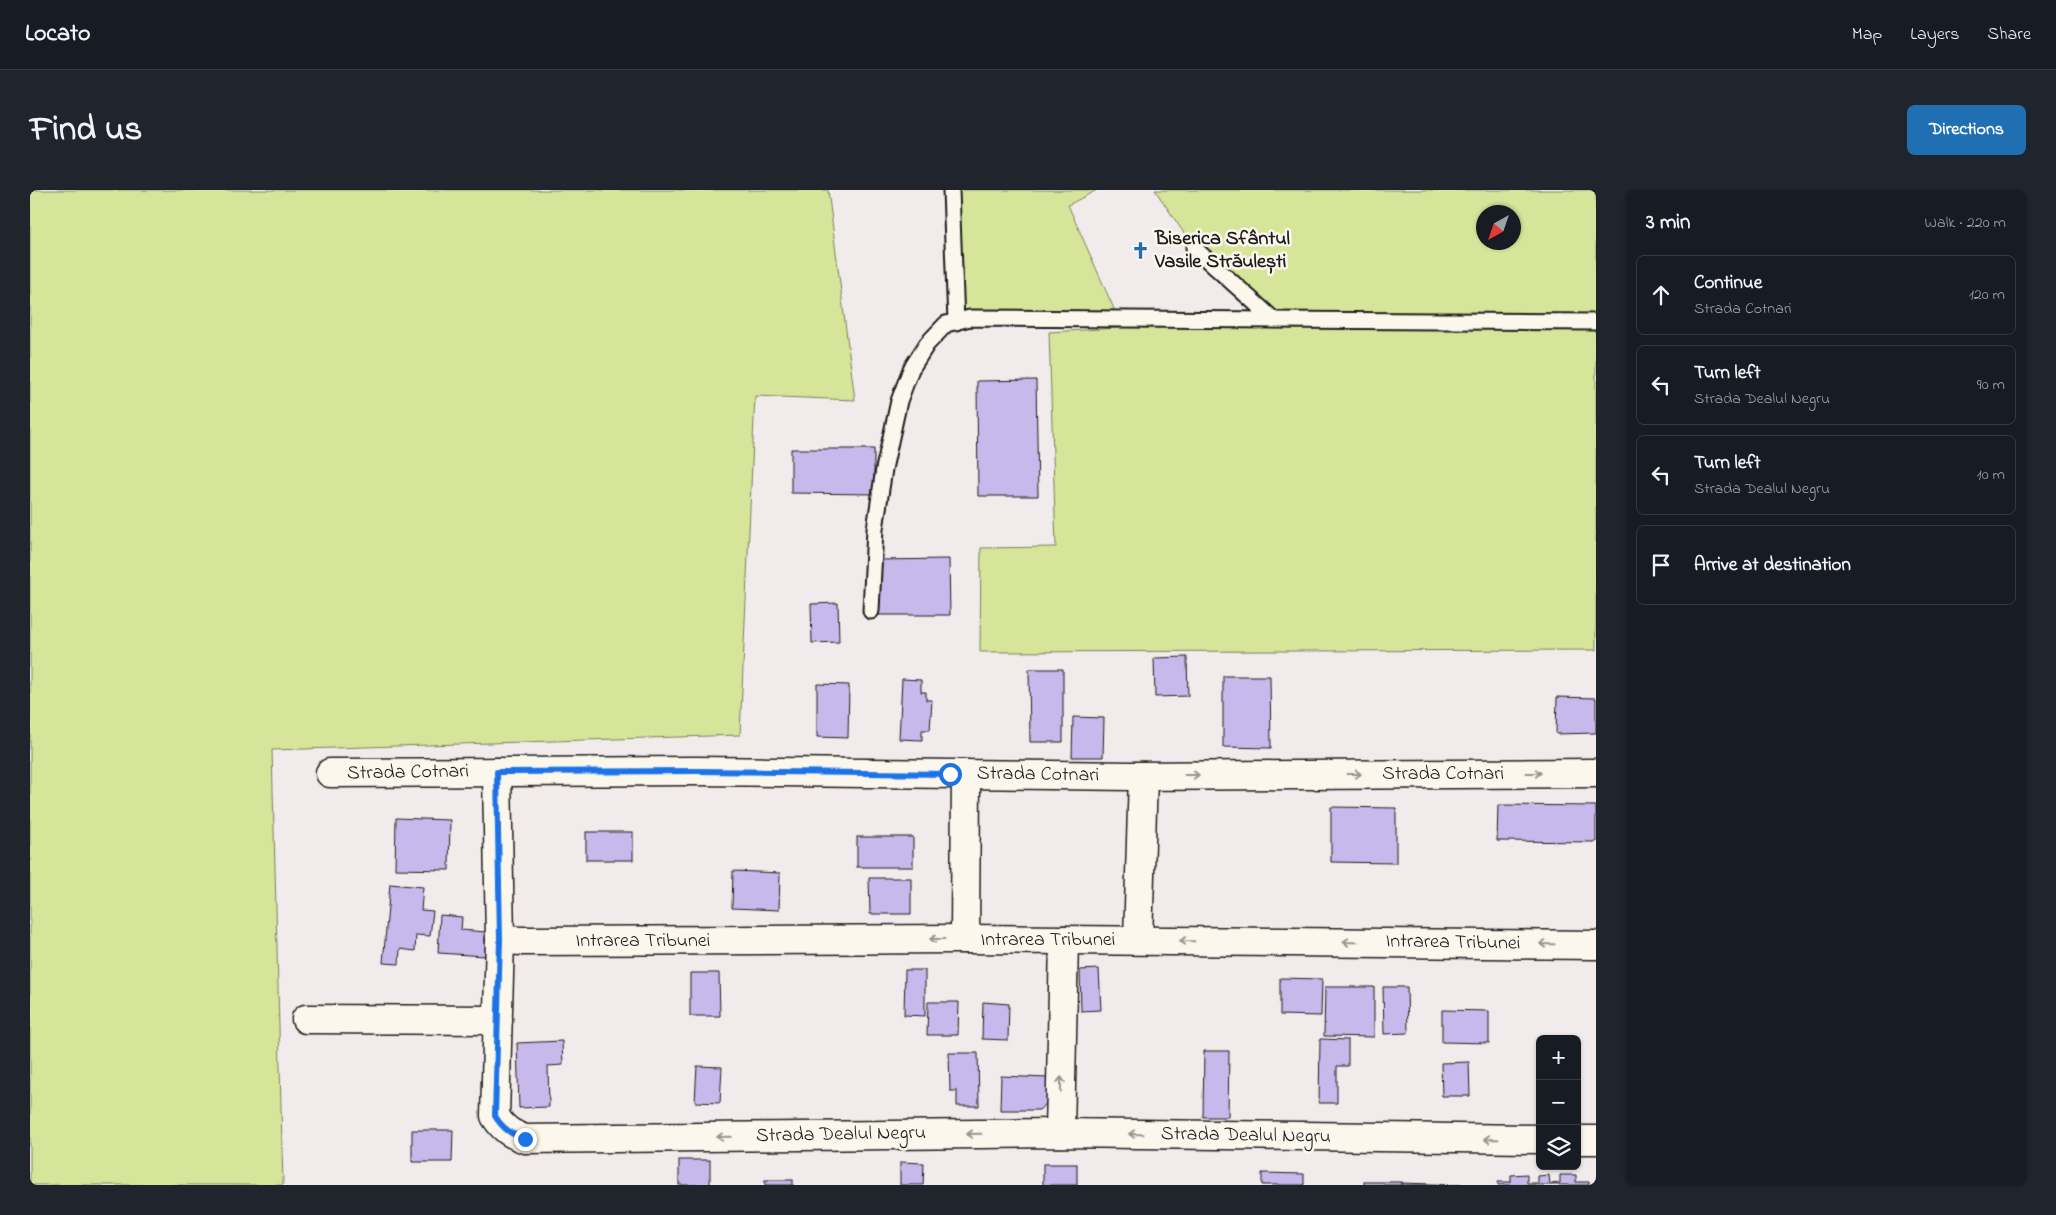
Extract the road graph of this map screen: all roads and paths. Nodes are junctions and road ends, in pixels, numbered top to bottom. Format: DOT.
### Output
graph roads {
  1 [pos="951,190"];
  2 [pos="1194,248"];
  3 [pos="1272,319"];
  4 [pos="956,322"];
  5 [pos="1596,322"];
  6 [pos="870,611"];
  7 [pos="497,772"];
  8 [pos="330,773"];
  9 [pos="1596,773"];
  10 [pos="966,774"];
  11 [pos="1143,776"];
  12 [pos="965,939"];
  13 [pos="500,940"];
  14 [pos="1064,940"];
  15 [pos="1138,940"];
  16 [pos="1596,945"];
  17 [pos="306,1019"];
  18 [pos="498,1020"];
  19 [pos="1060,1133"];
  20 [pos="1536,1139"];
  21 [pos="1581,1140"];
  22 [pos="1596,1140"];
  1 -- 4 [label="lane"];
  2 -- 3 [label="lane"];
  3 -- 4 [label="lane"];
  3 -- 5 [label="lane"];
  4 -- 6 [label="lane"];
  7 -- 8 [label="street, Strada Cotnari"];
  7 -- 10 [label="street, Strada Cotnari"];
  7 -- 13 [label="street, Strada Dealul Negru"];
  11 -- 9 [label="street, Strada Cotnari, one-way"];
  10 -- 11 [label="street, Strada Cotnari"];
  10 -- 12 [label="street"];
  11 -- 15 [label="street"];
  12 -- 13 [label="street, Intrarea Tribunei, one-way"];
  12 -- 14 [label="street, Intrarea Tribunei"];
  13 -- 18 [label="street, Strada Dealul Negru"];
  14 -- 15 [label="street, Intrarea Tribunei"];
  19 -- 14 [label="street, one-way"];
  16 -- 15 [label="street, Intrarea Tribunei, one-way"];
  17 -- 18 [label="street"];
  19 -- 18 [label="street, Strada Dealul Negru, one-way"];
  20 -- 19 [label="street, Strada Dealul Negru, one-way"];
  21 -- 22 [label="street"];
}
